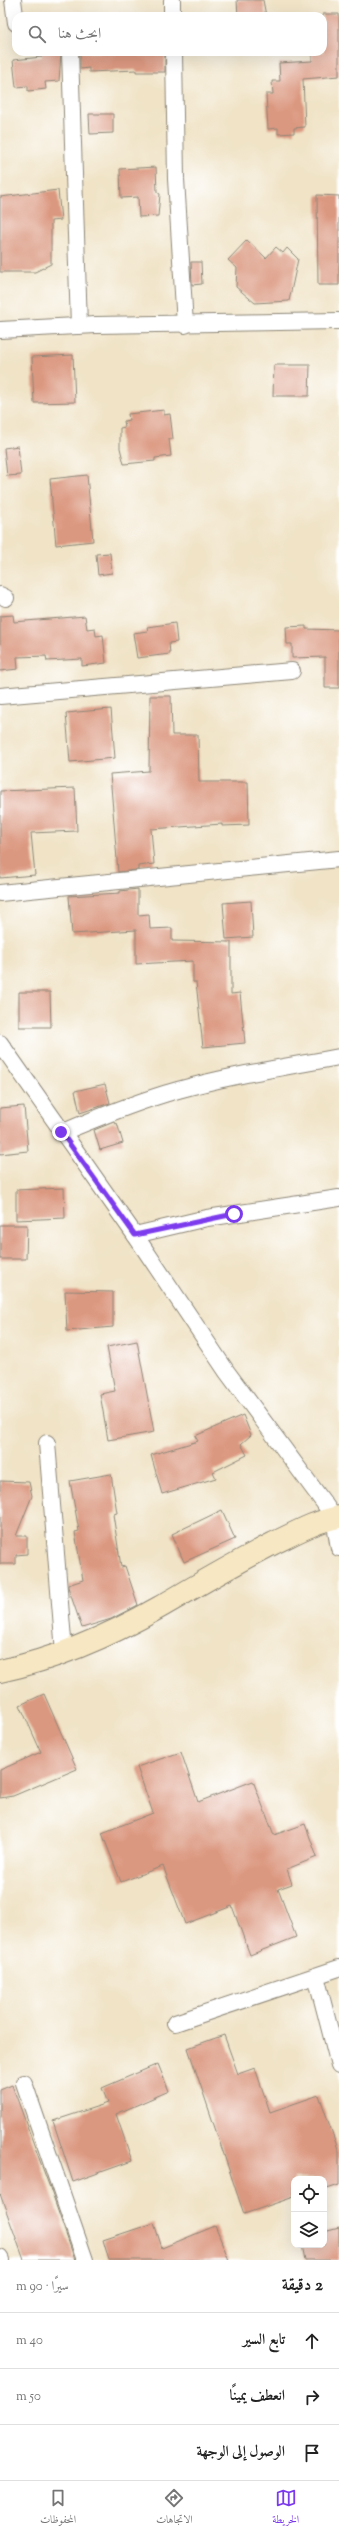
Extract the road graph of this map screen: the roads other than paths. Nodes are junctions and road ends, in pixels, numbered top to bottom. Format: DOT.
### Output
graph roads {
  1 [pos="13,0"];
  2 [pos="172,0"];
  3 [pos="15,12"];
  4 [pos="172,12"];
  5 [pos="70,56"];
  6 [pos="174,56"];
  7 [pos="339,321"];
  8 [pos="185,325"];
  9 [pos="80,326"];
  10 [pos="0,330"];
  11 [pos="292,671"];
  12 [pos="0,696"];
  13 [pos="339,859"];
  14 [pos="0,893"];
  15 [pos="0,1043"];
  16 [pos="339,1057"];
  17 [pos="61,1132"];
  18 [pos="339,1198"];
  19 [pos="135,1235"];
  20 [pos="47,1443"];
  21 [pos="336,1517"];
  22 [pos="339,1548"];
  23 [pos="64,1652"];
  24 [pos="0,1671"];
  25 [pos="339,1968"];
  26 [pos="316,1976"];
  27 [pos="175,2023"];
  28 [pos="339,2065"];
  29 [pos="24,2083"];
  30 [pos="85,2260"];
  1 -- 3 [label="street"];
  2 -- 4 [label="street"];
  5 -- 9 [label="street"];
  6 -- 8 [label="street"];
  7 -- 8 [label="street"];
  8 -- 9 [label="street"];
  9 -- 10 [label="street"];
  11 -- 12 [label="street"];
  13 -- 14 [label="street"];
  15 -- 17 [label="street"];
  16 -- 17 [label="street"];
  17 -- 19 [label="street"];
  18 -- 19 [label="street"];
  19 -- 21 [label="street"];
  20 -- 23 [label="street"];
  21 -- 22 [label="street"];
  21 -- 23 [label="main road"];
  23 -- 24 [label="main road"];
  25 -- 26 [label="street"];
  26 -- 27 [label="street"];
  26 -- 28 [label="street"];
  29 -- 30 [label="street"];
}
